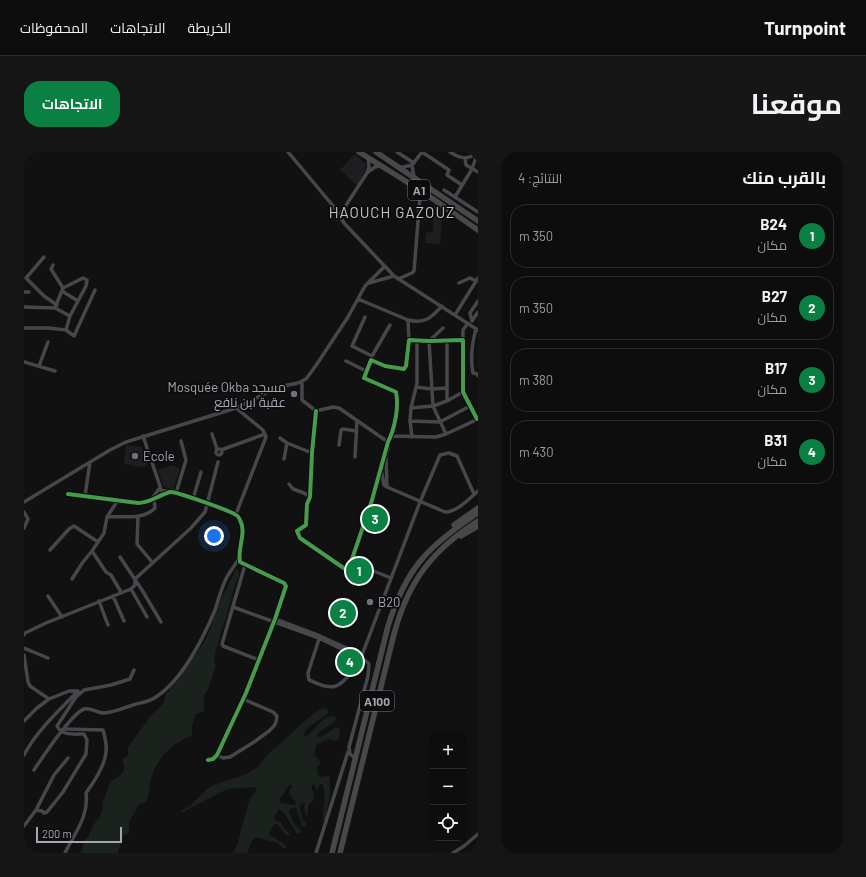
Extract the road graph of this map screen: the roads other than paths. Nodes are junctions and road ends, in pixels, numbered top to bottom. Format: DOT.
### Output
graph roads {
  1 [pos="288,152"];
  2 [pos="359,152"];
  3 [pos="376,152"];
  4 [pos="397,152"];
  5 [pos="422,152"];
  6 [pos="450,152"];
  7 [pos="478,152"];
  8 [pos="368,157"];
  9 [pos="465,158"];
  10 [pos="413,164"];
  11 [pos="381,166"];
  12 [pos="400,168"];
  13 [pos="472,169"];
  14 [pos="478,172"];
  15 [pos="367,173"];
  16 [pos="414,177"];
  17 [pos="462,186"];
  18 [pos="444,190"];
  19 [pos="423,192"];
  20 [pos="455,197"];
  21 [pos="478,212"];
  22 [pos="340,216"];
  23 [pos="478,221"];
  24 [pos="478,230"];
  25 [pos="44,257"];
  26 [pos="54,265"];
  27 [pos="385,266"];
  28 [pos="396,277"];
  29 [pos="477,279"];
  30 [pos="368,283"];
  31 [pos="459,283"];
  32 [pos="62,289"];
  33 [pos="95,290"];
  34 [pos="24,292"];
  35 [pos="29,292"];
  36 [pos="358,299"];
  37 [pos="478,300"];
  38 [pos="78,301"];
  39 [pos="442,306"];
  40 [pos="24,307"];
  41 [pos="56,307"];
  42 [pos="478,312"];
  43 [pos="455,315"];
  44 [pos="70,316"];
  45 [pos="365,317"];
  46 [pos="408,320"];
  47 [pos="470,322"];
  48 [pos="390,325"];
  49 [pos="24,328"];
  50 [pos="443,328"];
  51 [pos="477,329"];
  52 [pos="66,330"];
  53 [pos="409,340"];
  54 [pos="447,340"];
  55 [pos="463,340"];
  56 [pos="416,341"];
  57 [pos="429,341"];
  58 [pos="48,342"];
  59 [pos="372,358"];
  60 [pos="346,361"];
  61 [pos="24,362"];
  62 [pos="39,366"];
  63 [pos="55,370"];
  64 [pos="366,371"];
  65 [pos="478,376"];
  66 [pos="302,381"];
  67 [pos="416,387"];
  68 [pos="446,388"];
  69 [pos="432,389"];
  70 [pos="463,392"];
  71 [pos="447,401"];
  72 [pos="433,406"];
  73 [pos="470,406"];
  74 [pos="236,408"];
  75 [pos="411,408"];
  76 [pos="316,411"];
  77 [pos="477,419"];
  78 [pos="357,421"];
  79 [pos="410,421"];
  80 [pos="440,422"];
  81 [pos="356,430"];
  82 [pos="212,434"];
  83 [pos="265,434"];
  84 [pos="446,434"];
  85 [pos="144,436"];
  86 [pos="391,436"];
  87 [pos="412,437"];
  88 [pos="280,438"];
  89 [pos="182,441"];
  90 [pos="388,442"];
  91 [pos="287,443"];
  92 [pos="339,445"];
  93 [pos="220,451"];
  94 [pos="312,453"];
  95 [pos="385,456"];
  96 [pos="355,457"];
  97 [pos="284,459"];
  98 [pos="90,462"];
  99 [pos="218,462"];
  100 [pos="380,468"];
  101 [pos="201,472"];
  102 [pos="289,484"];
  103 [pos="387,487"];
  104 [pos="161,489"];
  105 [pos="478,491"];
  106 [pos="171,492"];
  107 [pos="68,494"];
  108 [pos="176,494"];
  109 [pos="474,494"];
  110 [pos="163,495"];
  111 [pos="86,496"];
  112 [pos="310,497"];
  113 [pos="193,499"];
  114 [pos="118,500"];
  115 [pos="152,500"];
  116 [pos="24,502"];
  117 [pos="420,502"];
  118 [pos="207,503"];
  119 [pos="478,508"];
  120 [pos="24,512"];
  121 [pos="478,513"];
  122 [pos="236,514"];
  123 [pos="138,516"];
  124 [pos="107,517"];
  125 [pos="478,521"];
  126 [pos="478,526"];
  127 [pos="24,528"];
  128 [pos="98,542"];
  129 [pos="50,550"];
  130 [pos="92,551"];
  131 [pos="120,557"];
  132 [pos="434,557"];
  133 [pos="239,558"];
  134 [pos="420,559"];
  135 [pos="152,562"];
  136 [pos="245,565"];
  137 [pos="359,565"];
  138 [pos="391,578"];
  139 [pos="72,579"];
  140 [pos="135,579"];
  141 [pos="131,588"];
  142 [pos="121,592"];
  143 [pos="48,596"];
  144 [pos="113,596"];
  145 [pos="98,601"];
  146 [pos="233,606"];
  147 [pos="62,617"];
  148 [pos="147,617"];
  149 [pos="124,621"];
  150 [pos="274,621"];
  151 [pos="161,622"];
  152 [pos="108,625"];
  153 [pos="24,635"];
  154 [pos="319,637"];
  155 [pos="24,648"];
  156 [pos="24,655"];
  157 [pos="362,656"];
  158 [pos="48,658"];
  159 [pos="24,659"];
  160 [pos="259,660"];
  161 [pos="134,670"];
  162 [pos="84,690"];
  163 [pos="78,691"];
  164 [pos="49,699"];
  165 [pos="243,699"];
  166 [pos="24,721"];
  167 [pos="63,730"];
  168 [pos="349,751"];
  169 [pos="24,755"];
  170 [pos="217,755"];
  171 [pos="68,758"];
  172 [pos="355,758"];
  173 [pos="208,760"];
  174 [pos="34,770"];
  175 [pos="36,810"];
  176 [pos="24,826"];
  177 [pos="478,834"];
  178 [pos="65,853"];
  179 [pos="316,853"];
  180 [pos="332,853"];
  181 [pos="340,853"];
  182 [pos="452,853"];
  1 -- 22 [label="street"];
  2 -- 8 [label="highway, A1"];
  3 -- 12 [label="highway, A1"];
  4 -- 10 [label="street"];
  5 -- 10 [label="street"];
  5 -- 17 [label="street"];
  6 -- 9 [label="street"];
  7 -- 9 [label="street"];
  7 -- 13 [label="street"];
  8 -- 11 [label="highway, A1"];
  8 -- 15 [label="street"];
  9 -- 13 [label="street"];
  10 -- 12 [label="street"];
  10 -- 16 [label="street"];
  11 -- 15 [label="street"];
  11 -- 19 [label="highway, A1"];
  12 -- 16 [label="highway, A1"];
  13 -- 14 [label="street"];
  13 -- 17 [label="street"];
  15 -- 22 [label="street"];
  16 -- 23 [label="highway, A1"];
  17 -- 20 [label="street"];
  18 -- 20 [label="street"];
  19 -- 24 [label="highway, A1"];
  19 -- 28 [label="street"];
  20 -- 21 [label="street"];
  22 -- 27 [label="street"];
  25 -- 41 [label="street"];
  26 -- 32 [label="street"];
  27 -- 28 [label="street"];
  27 -- 30 [label="street"];
  28 -- 30 [label="street"];
  28 -- 39 [label="street"];
  29 -- 31 [label="street"];
  29 -- 43 [label="street"];
  30 -- 36 [label="street"];
  32 -- 38 [label="street"];
  32 -- 38 [label="street"];
  32 -- 41 [label="street"];
  33 -- 52 [label="street"];
  34 -- 35 [label="street"];
  36 -- 46 [label="street"];
  36 -- 66 [label="street"];
  37 -- 47 [label="street"];
  38 -- 44 [label="street"];
  39 -- 43 [label="street"];
  39 -- 46 [label="street"];
  40 -- 41 [label="street"];
  41 -- 44 [label="street"];
  42 -- 47 [label="street"];
  43 -- 47 [label="street"];
  44 -- 52 [label="street"];
  45 -- 59 [label="street"];
  46 -- 53 [label="street"];
  47 -- 51 [label="street"];
  47 -- 55 [label="street"];
  48 -- 59 [label="street"];
  49 -- 52 [label="street"];
  50 -- 57 [label="street"];
  51 -- 65 [label="street"];
  53 -- 56 [label="street"];
  53 -- 59 [label="street"];
  54 -- 55 [label="street"];
  54 -- 57 [label="street"];
  54 -- 68 [label="street"];
  55 -- 70 [label="street"];
  56 -- 57 [label="street"];
  56 -- 67 [label="street"];
  57 -- 69 [label="street"];
  58 -- 62 [label="street"];
  59 -- 64 [label="street"];
  60 -- 64 [label="street"];
  61 -- 62 [label="street"];
  62 -- 63 [label="street"];
  64 -- 86 [label="street"];
  66 -- 74 [label="street"];
  66 -- 76 [label="street"];
  67 -- 69 [label="street"];
  67 -- 75 [label="street"];
  68 -- 69 [label="street"];
  68 -- 71 [label="street"];
  69 -- 72 [label="street"];
  70 -- 71 [label="street"];
  70 -- 73 [label="street"];
  71 -- 72 [label="street"];
  72 -- 75 [label="street"];
  72 -- 80 [label="street"];
  73 -- 77 [label="street"];
  73 -- 80 [label="street"];
  74 -- 83 [label="street"];
  74 -- 85 [label="street"];
  75 -- 79 [label="street"];
  76 -- 78 [label="street"];
  76 -- 94 [label="street"];
  77 -- 84 [label="street"];
  78 -- 81 [label="street"];
  78 -- 90 [label="street"];
  79 -- 80 [label="street"];
  79 -- 87 [label="street"];
  80 -- 84 [label="street"];
  81 -- 92 [label="street"];
  81 -- 96 [label="street"];
  82 -- 93 [label="street"];
  83 -- 93 [label="street"];
  83 -- 122 [label="street"];
  84 -- 87 [label="street"];
  85 -- 98 [label="street"];
  85 -- 104 [label="street"];
  86 -- 87 [label="street"];
  86 -- 90 [label="street"];
  88 -- 91 [label="street"];
  89 -- 108 [label="street"];
  90 -- 95 [label="street"];
  91 -- 94 [label="street"];
  91 -- 97 [label="street"];
  93 -- 99 [label="street"];
  93 -- 99 [label="street"];
  94 -- 112 [label="street"];
  95 -- 100 [label="street"];
  95 -- 103 [label="street"];
  98 -- 111 [label="street"];
  98 -- 116 [label="street"];
  99 -- 118 [label="street"];
  100 -- 103 [label="street"];
  100 -- 112 [label="street"];
  101 -- 113 [label="street"];
  102 -- 112 [label="street"];
  103 -- 117 [label="street"];
  104 -- 106 [label="street"];
  104 -- 110 [label="street"];
  104 -- 115 [label="street"];
  105 -- 109 [label="street"];
  106 -- 108 [label="street"];
  106 -- 110 [label="street"];
  107 -- 111 [label="street"];
  108 -- 113 [label="street"];
  109 -- 117 [label="street"];
  109 -- 117 [label="street"];
  110 -- 115 [label="street"];
  111 -- 114 [label="street"];
  113 -- 118 [label="street"];
  114 -- 115 [label="street"];
  114 -- 124 [label="street"];
  115 -- 123 [label="street"];
  117 -- 138 [label="street"];
  118 -- 122 [label="street"];
  118 -- 135 [label="street"];
  119 -- 134 [label="highway"];
  120 -- 127 [label="street"];
  121 -- 134 [label="highway, A100 / A100"];
  122 -- 133 [label="street"];
  123 -- 124 [label="street"];
  123 -- 135 [label="street"];
  124 -- 128 [label="street"];
  125 -- 132 [label="highway, A100 / A100"];
  126 -- 132 [label="highway"];
  128 -- 129 [label="street"];
  128 -- 130 [label="street"];
  130 -- 139 [label="street"];
  130 -- 142 [label="street"];
  131 -- 140 [label="street"];
  132 -- 181 [label="highway, A100 / A100"];
  133 -- 136 [label="street"];
  133 -- 167 [label="street"];
  134 -- 172 [label="highway, A100 / A100"];
  135 -- 140 [label="street"];
  136 -- 146 [label="street"];
  136 -- 150 [label="street"];
  137 -- 138 [label="street"];
  138 -- 157 [label="street"];
  140 -- 141 [label="street"];
  140 -- 151 [label="street"];
  141 -- 142 [label="street"];
  141 -- 148 [label="street"];
  142 -- 144 [label="street"];
  143 -- 147 [label="street"];
  144 -- 145 [label="street"];
  144 -- 149 [label="street"];
  145 -- 147 [label="street"];
  145 -- 152 [label="street"];
  146 -- 150 [label="street"];
  146 -- 160 [label="street"];
  147 -- 153 [label="street"];
  150 -- 154 [label="street"];
  150 -- 160 [label="street"];
  154 -- 157 [label="street"];
  154 -- 157 [label="street"];
  155 -- 158 [label="street"];
  156 -- 159 [label="street"];
  157 -- 168 [label="street"];
  159 -- 164 [label="street"];
  160 -- 165 [label="street"];
  161 -- 162 [label="street"];
  162 -- 163 [label="street"];
  162 -- 167 [label="street"];
  163 -- 164 [label="street"];
  163 -- 169 [label="street"];
  164 -- 166 [label="street"];
  165 -- 170 [label="street"];
  165 -- 170 [label="street"];
  167 -- 174 [label="street"];
  167 -- 175 [label="street"];
  167 -- 178 [label="street"];
  168 -- 172 [label="street"];
  168 -- 179 [label="street"];
  170 -- 173 [label="street"];
  171 -- 175 [label="street"];
  172 -- 180 [label="highway, A100 / A100"];
  175 -- 176 [label="street"];
  177 -- 182 [label="street"];
}
